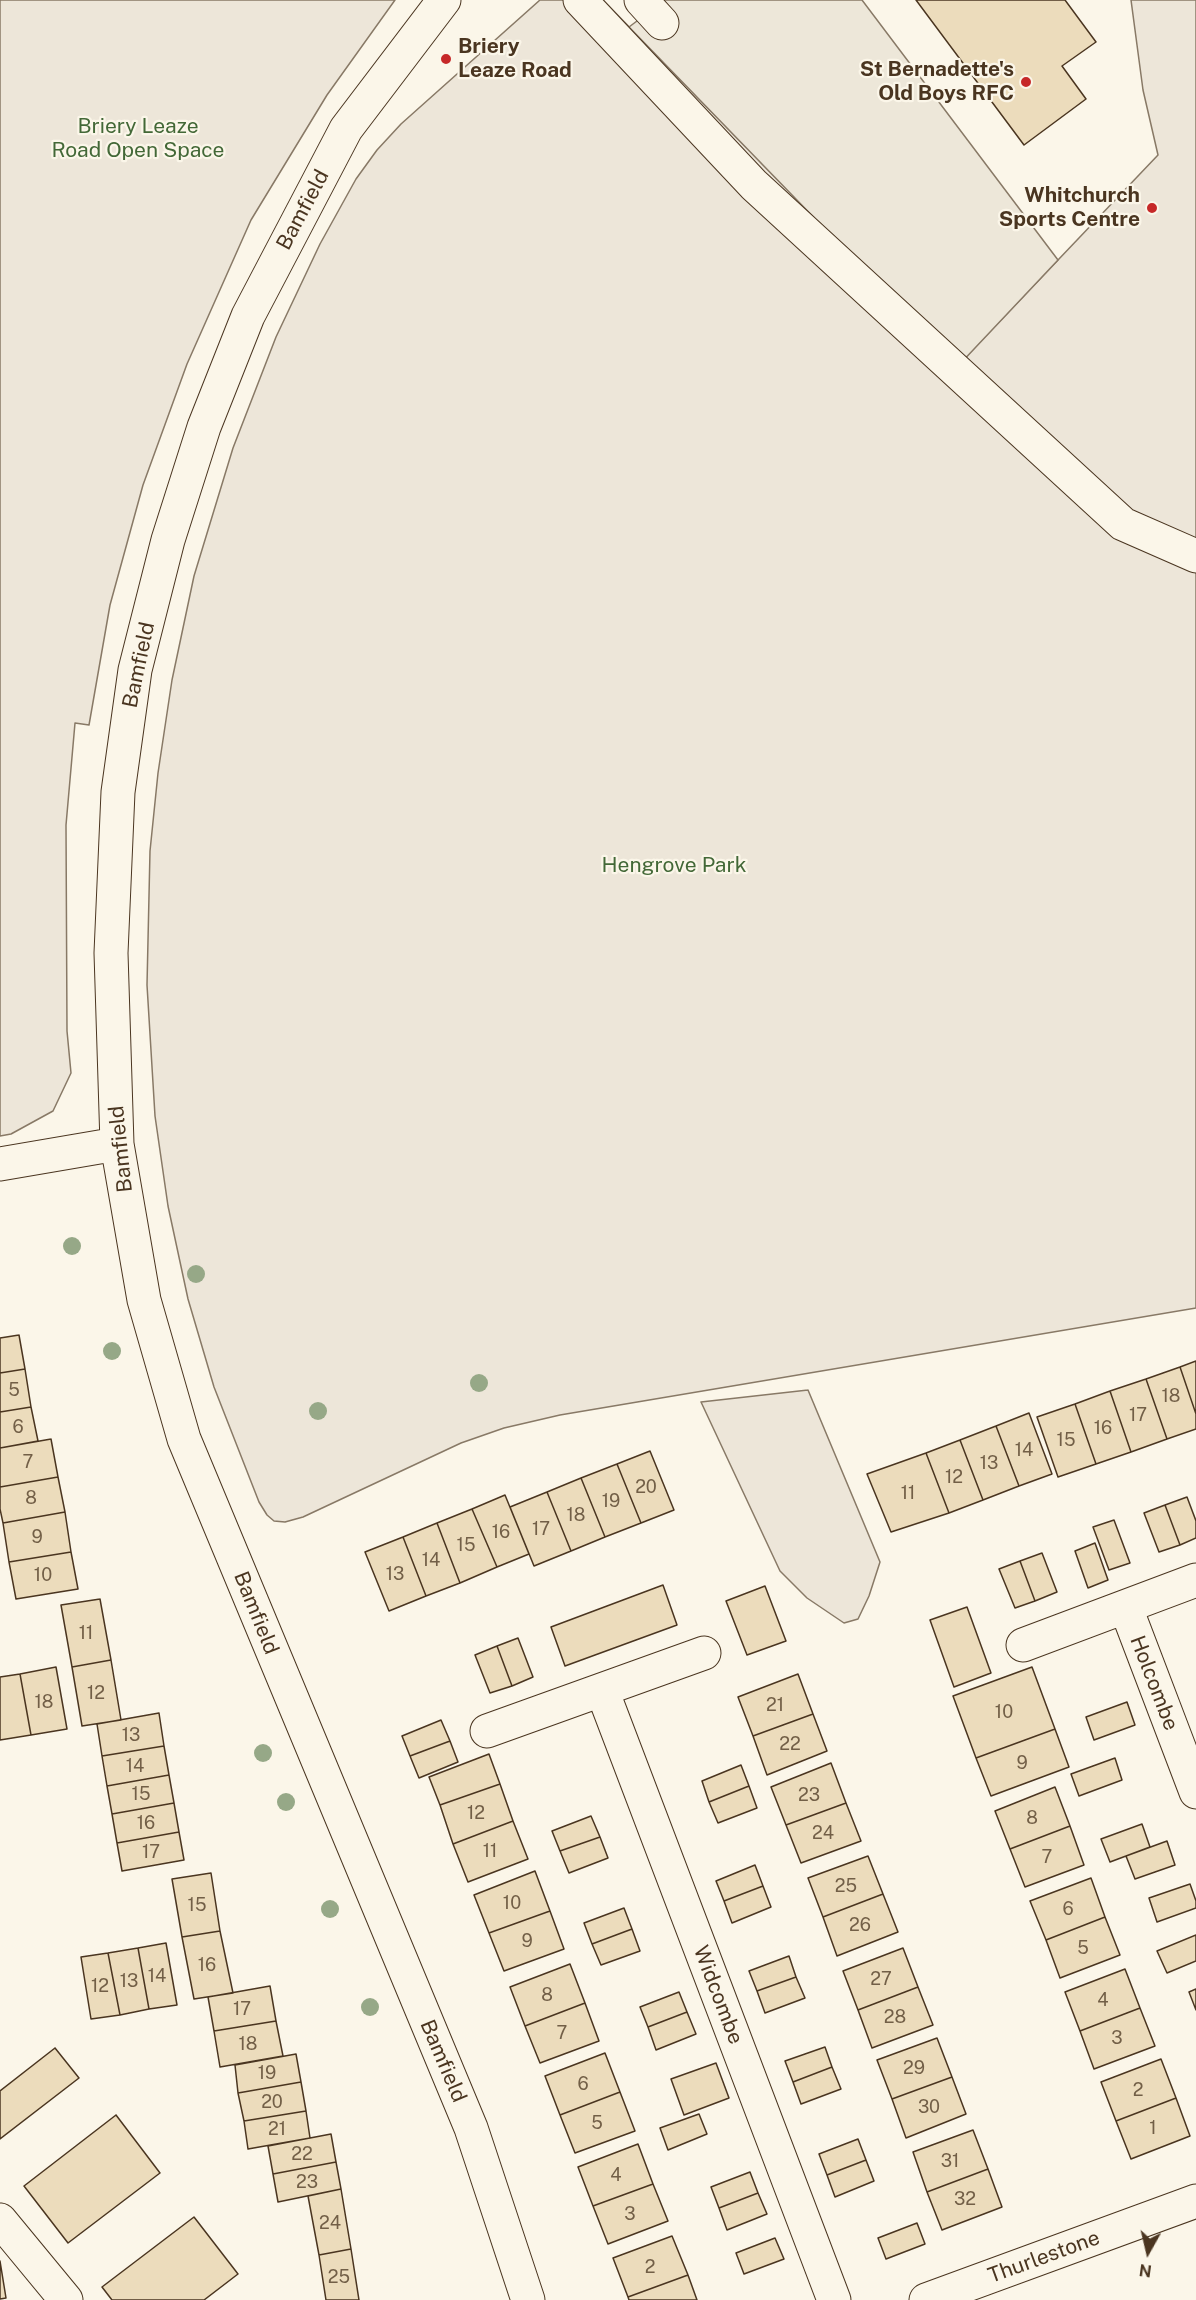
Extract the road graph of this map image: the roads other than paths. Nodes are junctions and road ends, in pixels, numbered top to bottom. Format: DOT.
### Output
graph roads {
  1 [pos="444,0"];
  2 [pos="580,0"];
  3 [pos="1196,556"];
  4 [pos="117,1144"];
  5 [pos="0,1164"];
  6 [pos="1196,1580"];
  7 [pos="1126,1608"];
  8 [pos="1023,1645"];
  9 [pos="704,1653"];
  10 [pos="602,1690"];
  11 [pos="487,1731"];
  12 [pos="1196,1792"];
  13 [pos="1196,2201"];
  14 [pos="0,2220"];
  15 [pos="66,2300"];
  16 [pos="528,2300"];
  17 [pos="834,2300"];
  18 [pos="926,2300"];
  1 -- 4 [label="street, Bamfield"];
  2 -- 3 [label="street"];
  4 -- 5 [label="street"];
  4 -- 16 [label="street, Bamfield"];
  6 -- 7 [label="street, Holcombe"];
  7 -- 8 [label="street, Holcombe"];
  7 -- 12 [label="street, Holcombe"];
  9 -- 10 [label="street"];
  10 -- 11 [label="street"];
  10 -- 17 [label="street, Widcombe"];
  13 -- 18 [label="street, Thurlestone"];
  14 -- 15 [label="street"];
}
